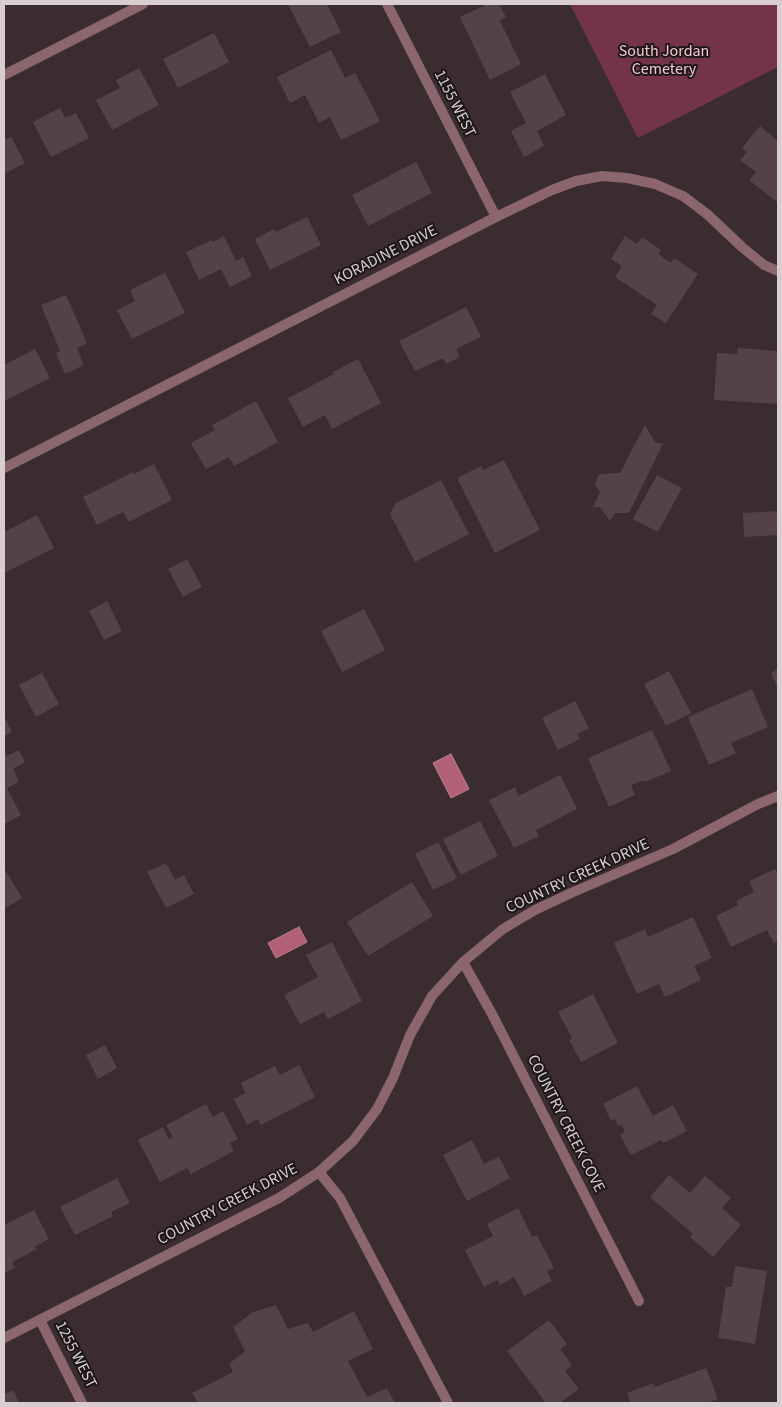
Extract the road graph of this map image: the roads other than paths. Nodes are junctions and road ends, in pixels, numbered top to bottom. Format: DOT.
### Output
graph roads {
  1 [pos="143,4"];
  2 [pos="387,4"];
  3 [pos="4,75"];
  4 [pos="496,217"];
  5 [pos="778,271"];
  6 [pos="4,468"];
  7 [pos="778,796"];
  8 [pos="464,962"];
  9 [pos="319,1172"];
  10 [pos="639,1301"];
  11 [pos="40,1320"];
  12 [pos="4,1338"];
  13 [pos="82,1403"];
  14 [pos="448,1403"];
  1 -- 3 [label="street"];
  2 -- 4 [label="street, 1155 WEST"];
  4 -- 5 [label="street, KORADINE DRIVE"];
  4 -- 6 [label="street, KORADINE DRIVE"];
  7 -- 8 [label="street, COUNTRY CREEK DRIVE"];
  8 -- 9 [label="street, COUNTRY CREEK DRIVE"];
  8 -- 10 [label="street, COUNTRY CREEK COVE"];
  9 -- 11 [label="street, COUNTRY CREEK DRIVE"];
  9 -- 14 [label="street"];
  11 -- 12 [label="street, COUNTRY CREEK DRIVE"];
  11 -- 13 [label="street, 1255 WEST"];
}
